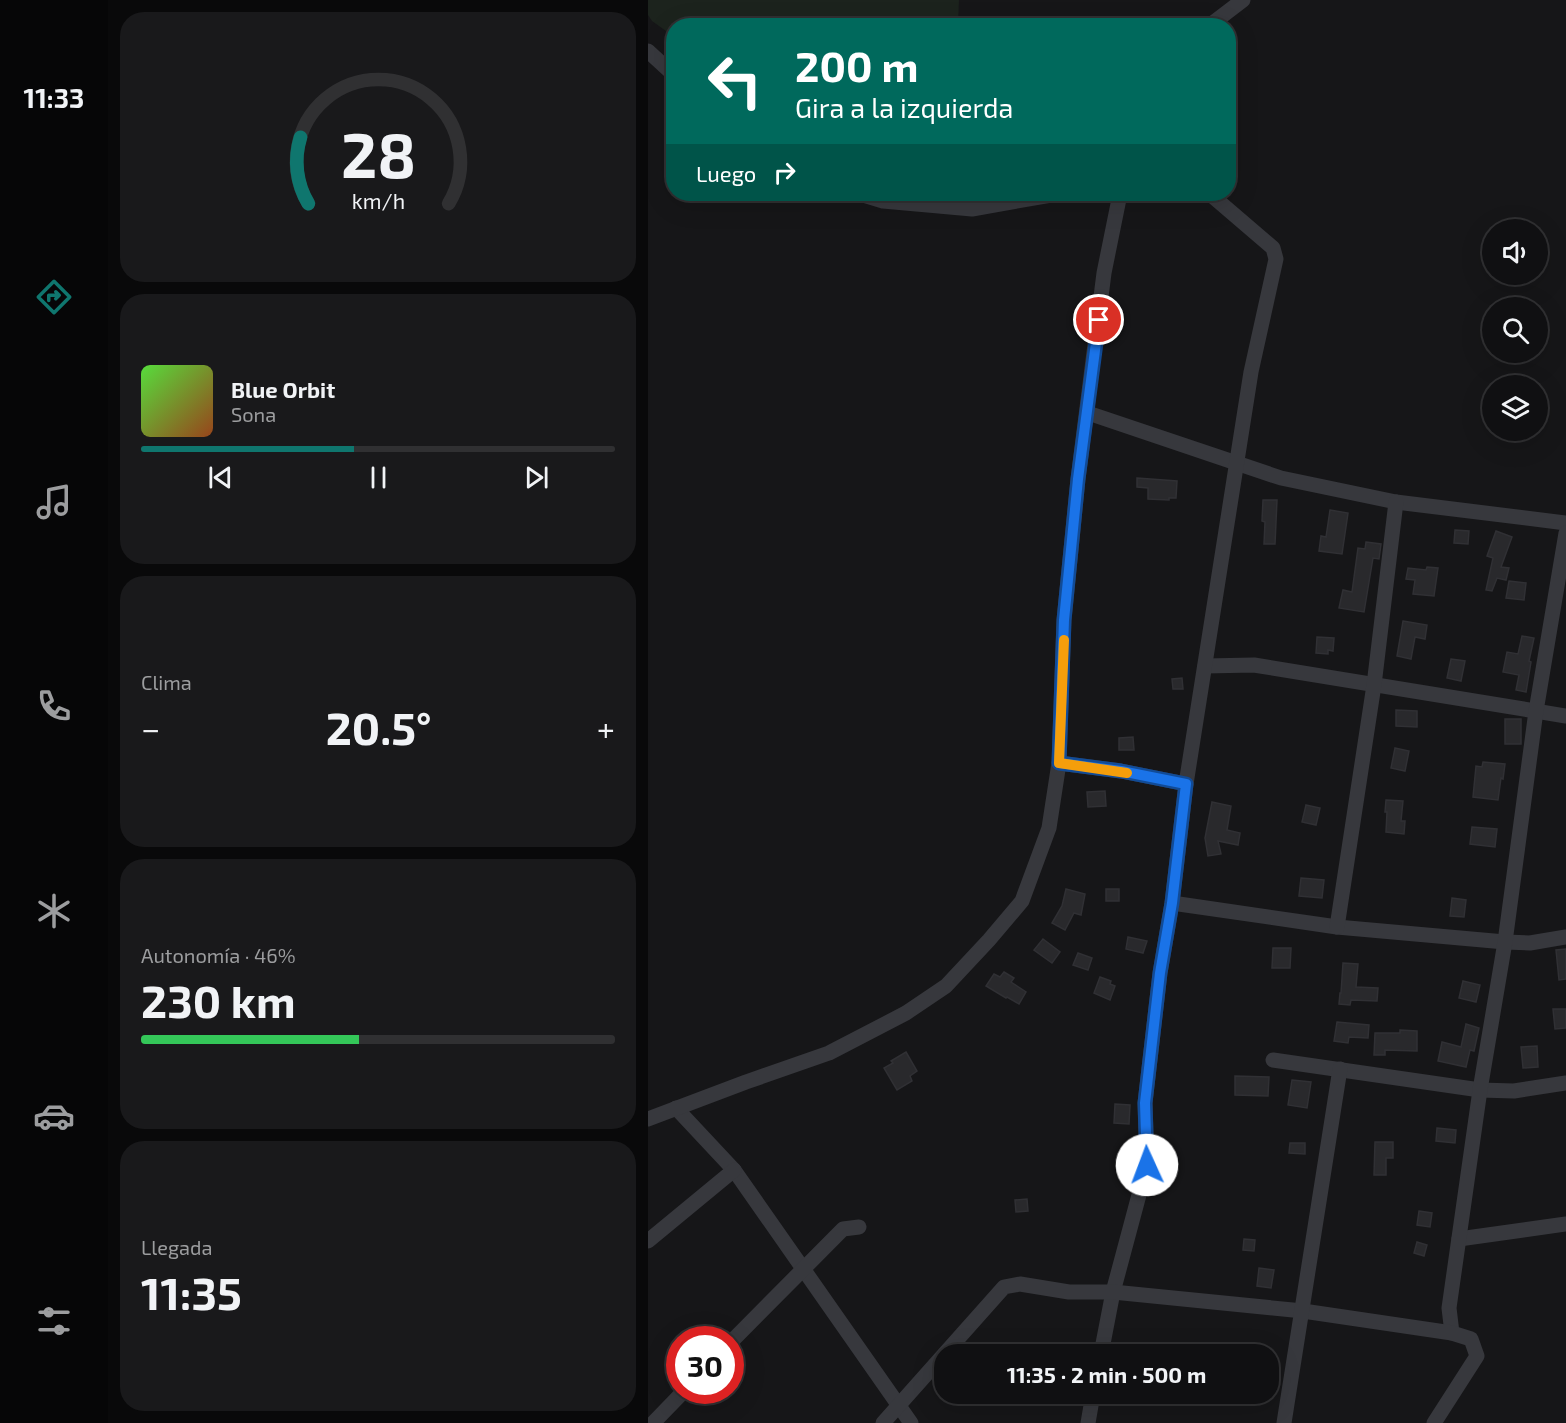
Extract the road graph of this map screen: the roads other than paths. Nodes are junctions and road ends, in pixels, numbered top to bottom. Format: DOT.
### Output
graph roads {
  1 [pos="1243,0"];
  2 [pos="1219,18"];
  3 [pos="648,51"];
  4 [pos="666,68"];
  5 [pos="883,201"];
  6 [pos="1017,201"];
  7 [pos="1119,201"];
  8 [pos="1218,201"];
  9 [pos="1088,413"];
  10 [pos="1236,463"];
  11 [pos="1396,502"];
  12 [pos="1566,523"];
  13 [pos="1566,533"];
  14 [pos="1204,666"];
  15 [pos="1374,685"];
  16 [pos="1536,711"];
  17 [pos="1566,716"];
  18 [pos="1059,763"];
  19 [pos="1186,784"];
  20 [pos="1172,903"];
  21 [pos="1337,927"];
  22 [pos="1566,937"];
  23 [pos="1505,942"];
  24 [pos="1273,1060"];
  25 [pos="1340,1069"];
  26 [pos="1566,1083"];
  27 [pos="1480,1090"];
  28 [pos="676,1108"];
  29 [pos="648,1119"];
  30 [pos="734,1170"];
  31 [pos="1566,1224"];
  32 [pos="859,1227"];
  33 [pos="1459,1239"];
  34 [pos="648,1241"];
  35 [pos="803,1269"];
  36 [pos="1113,1292"];
  37 [pos="1303,1311"];
  38 [pos="744,1329"];
  39 [pos="1452,1333"];
  40 [pos="1103,1344"];
  41 [pos="671,1404"];
  42 [pos="1091,1404"];
  43 [pos="899,1406"];
  44 [pos="653,1423"];
  45 [pos="883,1423"];
  46 [pos="911,1423"];
  47 [pos="1088,1423"];
  48 [pos="1284,1423"];
  49 [pos="1434,1423"];
  1 -- 2 [label="street"];
  3 -- 4 [label="street"];
  5 -- 6 [label="street"];
  7 -- 9 [label="street"];
  8 -- 10 [label="street"];
  9 -- 10 [label="street"];
  9 -- 18 [label="street"];
  10 -- 11 [label="street"];
  10 -- 14 [label="street"];
  11 -- 12 [label="street"];
  11 -- 15 [label="street"];
  13 -- 16 [label="street"];
  14 -- 15 [label="street"];
  14 -- 19 [label="street"];
  15 -- 16 [label="street"];
  15 -- 21 [label="street"];
  16 -- 17 [label="street"];
  16 -- 23 [label="street"];
  18 -- 19 [label="street"];
  18 -- 28 [label="street"];
  19 -- 20 [label="street"];
  20 -- 21 [label="street"];
  20 -- 36 [label="street"];
  21 -- 23 [label="street"];
  22 -- 23 [label="street"];
  23 -- 27 [label="street"];
  24 -- 25 [label="street"];
  25 -- 27 [label="street"];
  25 -- 37 [label="street"];
  26 -- 27 [label="street"];
  27 -- 33 [label="street"];
  28 -- 29 [label="street"];
  28 -- 30 [label="street"];
  30 -- 34 [label="street"];
  30 -- 35 [label="street"];
  31 -- 33 [label="street"];
  32 -- 35 [label="street"];
  33 -- 39 [label="street"];
  35 -- 38 [label="street"];
  35 -- 43 [label="street"];
  36 -- 37 [label="street"];
  36 -- 40 [label="street"];
  36 -- 43 [label="street"];
  37 -- 39 [label="street"];
  37 -- 48 [label="street"];
  39 -- 49 [label="street"];
  41 -- 44 [label="street"];
  42 -- 47 [label="street"];
  43 -- 45 [label="street"];
  43 -- 46 [label="street"];
}
